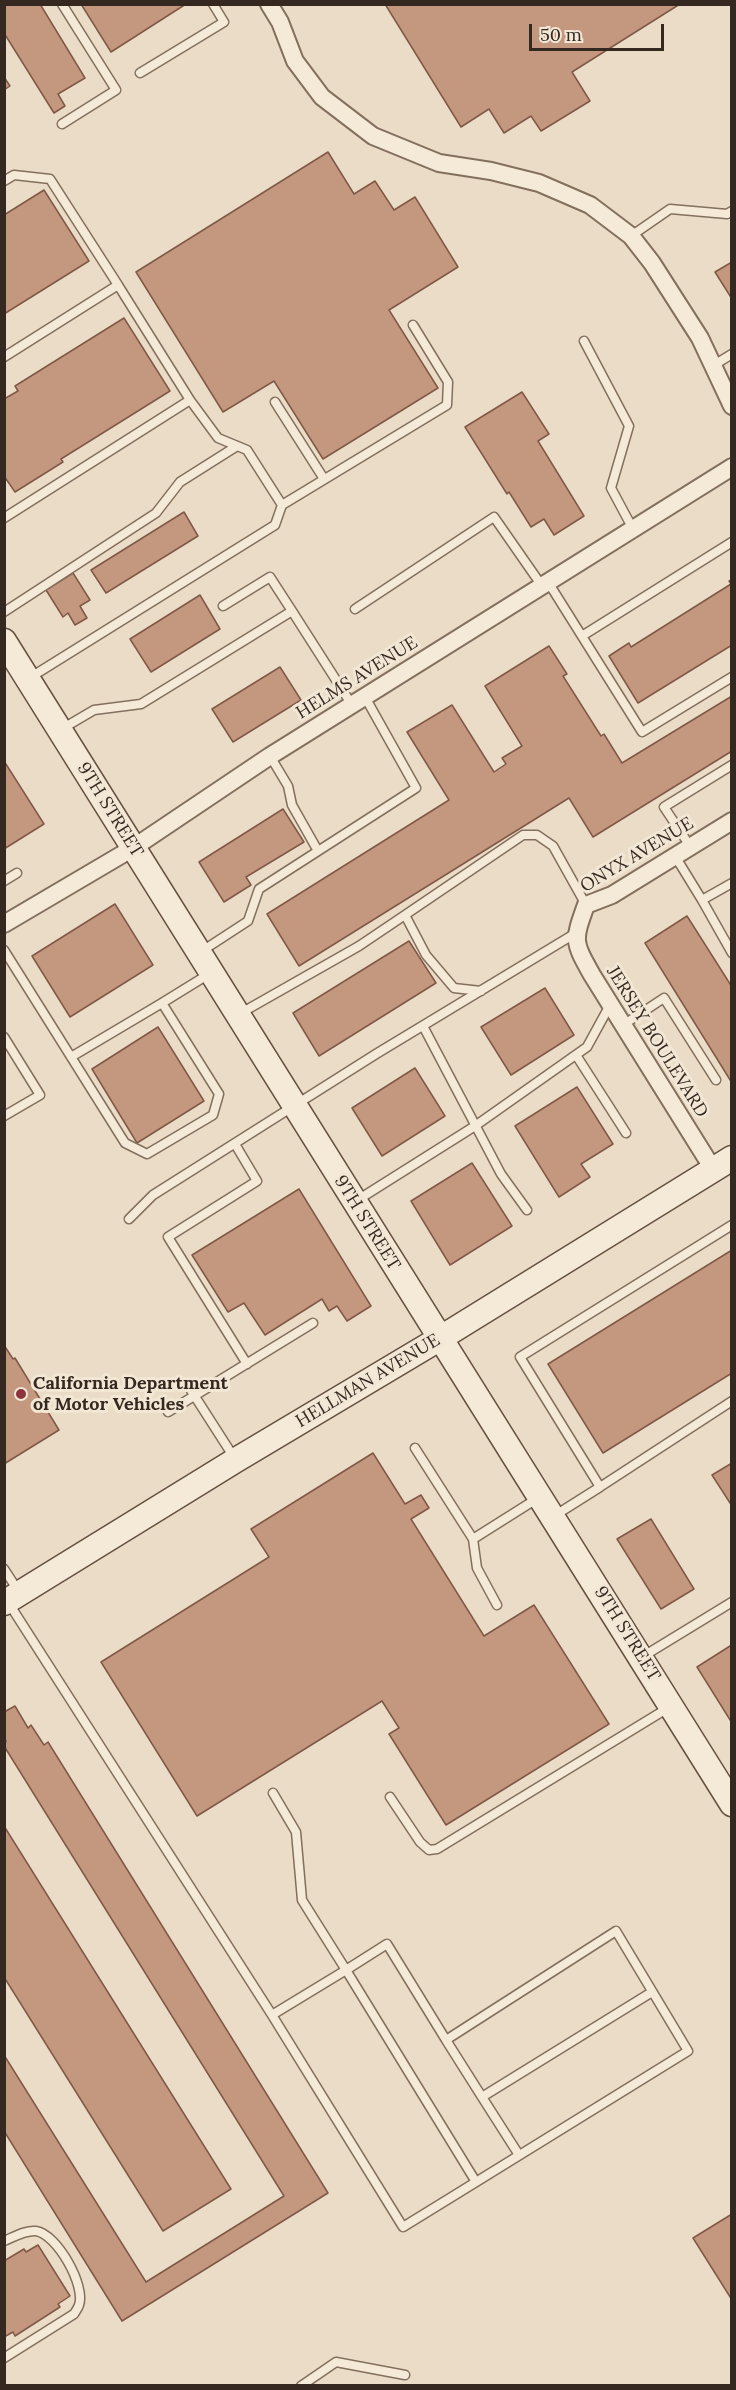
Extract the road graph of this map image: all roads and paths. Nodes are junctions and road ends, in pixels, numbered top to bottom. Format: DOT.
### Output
graph roads {
  1 [pos="62,4"];
  2 [pos="217,6"];
  3 [pos="272,6"];
  4 [pos="140,73"];
  5 [pos="62,124"];
  6 [pos="4,181"];
  7 [pos="732,211"];
  8 [pos="631,236"];
  9 [pos="118,285"];
  10 [pos="413,326"];
  11 [pos="584,341"];
  12 [pos="732,354"];
  13 [pos="4,357"];
  14 [pos="714,365"];
  15 [pos="190,400"];
  16 [pos="275,402"];
  17 [pos="732,406"];
  18 [pos="237,446"];
  19 [pos="732,467"];
  20 [pos="324,479"];
  21 [pos="282,506"];
  22 [pos="5,517"];
  23 [pos="633,529"];
  24 [pos="732,542"];
  25 [pos="545,584"];
  26 [pos="223,606"];
  27 [pos="354,609"];
  28 [pos="292,611"];
  29 [pos="4,612"];
  30 [pos="582,636"];
  31 [pos="4,641"];
  32 [pos="732,677"];
  33 [pos="28,679"];
  34 [pos="358,701"];
  35 [pos="60,730"];
  36 [pos="270,756"];
  37 [pos="732,765"];
  38 [pos="732,821"];
  39 [pos="690,846"];
  40 [pos="133,848"];
  41 [pos="318,851"];
  42 [pos="675,856"];
  43 [pos="17,873"];
  44 [pos="4,881"];
  45 [pos="732,883"];
  46 [pos="702,900"];
  47 [pos="586,905"];
  48 [pos="405,915"];
  49 [pos="4,924"];
  50 [pos="576,933"];
  51 [pos="4,950"];
  52 [pos="732,953"];
  53 [pos="205,962"];
  54 [pos="481,991"];
  55 [pos="162,1003"];
  56 [pos="610,1004"];
  57 [pos="238,1015"];
  58 [pos="623,1025"];
  59 [pos="423,1026"];
  60 [pos="4,1037"];
  61 [pos="576,1054"];
  62 [pos="72,1058"];
  63 [pos="716,1080"];
  64 [pos="295,1107"];
  65 [pos="4,1116"];
  66 [pos="475,1126"];
  67 [pos="626,1133"];
  68 [pos="235,1144"];
  69 [pos="723,1166"];
  70 [pos="354,1202"];
  71 [pos="527,1210"];
  72 [pos="129,1220"];
  73 [pos="732,1225"];
  74 [pos="313,1323"];
  75 [pos="439,1339"];
  76 [pos="247,1364"];
  77 [pos="187,1384"];
  78 [pos="195,1395"];
  79 [pos="732,1401"];
  80 [pos="168,1412"];
  81 [pos="415,1448"];
  82 [pos="236,1460"];
  83 [pos="600,1487"];
  84 [pos="547,1506"];
  85 [pos="472,1539"];
  86 [pos="4,1569"];
  87 [pos="11,1600"];
  88 [pos="732,1602"];
  89 [pos="497,1605"];
  90 [pos="642,1658"];
  91 [pos="671,1706"];
  92 [pos="273,1793"];
  93 [pos="390,1797"];
  94 [pos="732,1804"];
  95 [pos="346,1970"];
  96 [pos="652,1992"];
  97 [pos="272,2015"];
  98 [pos="446,2040"];
  99 [pos="482,2097"];
  100 [pos="519,2155"];
  101 [pos="476,2182"];
  102 [pos="4,2241"];
  103 [pos="4,2358"];
  104 [pos="405,2375"];
  105 [pos="301,2385"];
  1 -- 5 [label="lane"];
  2 -- 4 [label="lane"];
  3 -- 8 [label="street"];
  6 -- 9 [label="lane"];
  7 -- 8 [label="lane"];
  8 -- 14 [label="street"];
  9 -- 13 [label="lane"];
  9 -- 15 [label="lane"];
  10 -- 20 [label="lane"];
  11 -- 23 [label="lane"];
  12 -- 14 [label="lane"];
  14 -- 17 [label="street"];
  15 -- 18 [label="lane"];
  15 -- 22 [label="lane"];
  16 -- 20 [label="lane"];
  18 -- 21 [label="lane"];
  18 -- 29 [label="lane"];
  19 -- 23 [label="street, HELMS AVENUE"];
  20 -- 21 [label="lane"];
  21 -- 33 [label="lane"];
  23 -- 25 [label="street, HELMS AVENUE"];
  24 -- 30 [label="lane"];
  25 -- 27 [label="lane"];
  25 -- 30 [label="lane"];
  25 -- 34 [label="street, HELMS AVENUE"];
  26 -- 28 [label="lane"];
  28 -- 34 [label="lane"];
  28 -- 35 [label="lane"];
  30 -- 32 [label="lane"];
  31 -- 33 [label="street, 9TH STREET"];
  33 -- 35 [label="street, 9TH STREET"];
  34 -- 36 [label="street, HELMS AVENUE"];
  34 -- 41 [label="lane"];
  35 -- 40 [label="street, 9TH STREET"];
  36 -- 40 [label="street, HELMS AVENUE"];
  36 -- 41 [label="lane"];
  37 -- 39 [label="lane"];
  38 -- 39 [label="street, ONYX AVENUE"];
  39 -- 42 [label="street, ONYX AVENUE"];
  40 -- 49 [label="street, HELMS AVENUE"];
  40 -- 53 [label="street, 9TH STREET"];
  41 -- 53 [label="lane"];
  42 -- 46 [label="lane"];
  42 -- 47 [label="street, ONYX AVENUE"];
  43 -- 44 [label="lane"];
  45 -- 46 [label="lane"];
  46 -- 52 [label="lane"];
  47 -- 48 [label="lane"];
  47 -- 50 [label="street, ONYX AVENUE"];
  48 -- 54 [label="lane"];
  48 -- 57 [label="lane"];
  50 -- 54 [label="lane"];
  50 -- 56 [label="street, JERSEY BOULEVARD"];
  51 -- 62 [label="lane"];
  53 -- 55 [label="lane"];
  53 -- 57 [label="street, 9TH STREET"];
  54 -- 59 [label="lane"];
  55 -- 62 [label="lane"];
  55 -- 62 [label="lane"];
  56 -- 58 [label="street, JERSEY BOULEVARD"];
  56 -- 61 [label="lane"];
  57 -- 64 [label="street, 9TH STREET"];
  58 -- 63 [label="lane"];
  58 -- 69 [label="street, JERSEY BOULEVARD"];
  59 -- 64 [label="lane"];
  59 -- 66 [label="lane"];
  60 -- 65 [label="lane"];
  61 -- 66 [label="lane"];
  61 -- 67 [label="lane"];
  64 -- 68 [label="lane"];
  64 -- 70 [label="street, 9TH STREET"];
  66 -- 70 [label="lane"];
  66 -- 71 [label="lane"];
  68 -- 72 [label="lane"];
  68 -- 76 [label="lane"];
  69 -- 75 [label="street, HELLMAN AVENUE"];
  70 -- 75 [label="street, 9TH STREET"];
  73 -- 83 [label="lane"];
  74 -- 76 [label="lane"];
  75 -- 82 [label="street, HELLMAN AVENUE"];
  75 -- 84 [label="street, 9TH STREET"];
  76 -- 78 [label="lane"];
  77 -- 78 [label="lane"];
  78 -- 80 [label="lane"];
  78 -- 82 [label="lane"];
  79 -- 83 [label="lane"];
  81 -- 85 [label="lane"];
  82 -- 87 [label="street, HELLMAN AVENUE"];
  83 -- 84 [label="lane"];
  84 -- 85 [label="lane"];
  84 -- 90 [label="street, 9TH STREET"];
  85 -- 89 [label="lane"];
  86 -- 87 [label="lane"];
  87 -- 97 [label="lane"];
  88 -- 90 [label="lane"];
  90 -- 91 [label="street, 9TH STREET"];
  91 -- 93 [label="lane"];
  91 -- 94 [label="street, 9TH STREET"];
  92 -- 95 [label="lane"];
  95 -- 97 [label="lane"];
  95 -- 98 [label="lane"];
  95 -- 101 [label="lane"];
  96 -- 98 [label="lane"];
  96 -- 99 [label="lane"];
  96 -- 100 [label="lane"];
  97 -- 101 [label="lane"];
  98 -- 99 [label="lane"];
  99 -- 100 [label="lane"];
  100 -- 101 [label="lane"];
  102 -- 103 [label="lane"];
  104 -- 105 [label="lane"];
}
